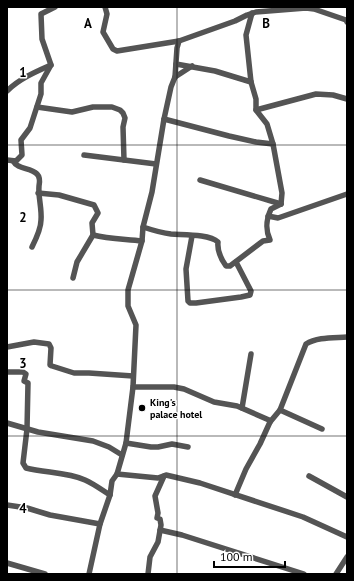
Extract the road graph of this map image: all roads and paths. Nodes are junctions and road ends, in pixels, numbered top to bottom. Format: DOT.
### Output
graph roads {
  1 [pos="55,7"];
  2 [pos="105,7"];
  3 [pos="252,13"];
  4 [pos="347,22"];
  5 [pos="179,41"];
  6 [pos="172,43"];
  7 [pos="177,48"];
  8 [pos="176,64"];
  9 [pos="51,65"];
  10 [pos="192,66"];
  11 [pos="175,77"];
  12 [pos="251,82"];
  13 [pos="7,91"];
  14 [pos="347,99"];
  15 [pos="37,107"];
  16 [pos="256,110"];
  17 [pos="164,119"];
  18 [pos="273,144"];
  19 [pos="84,155"];
  20 [pos="124,160"];
  21 [pos="10,161"];
  22 [pos="156,164"];
  23 [pos="200,180"];
  24 [pos="38,193"];
  25 [pos="347,194"];
  26 [pos="278,206"];
  27 [pos="268,216"];
  28 [pos="278,218"];
  29 [pos="143,227"];
  30 [pos="93,235"];
  31 [pos="192,236"];
  32 [pos="142,241"];
  33 [pos="32,247"];
  34 [pos="236,262"];
  35 [pos="73,278"];
  36 [pos="347,337"];
  37 [pos="7,347"];
  38 [pos="251,354"];
  39 [pos="7,372"];
  40 [pos="133,376"];
  41 [pos="132,387"];
  42 [pos="242,408"];
  43 [pos="280,410"];
  44 [pos="7,422"];
  45 [pos="270,422"];
  46 [pos="27,429"];
  47 [pos="322,429"];
  48 [pos="126,443"];
  49 [pos="188,448"];
  50 [pos="122,456"];
  51 [pos="117,474"];
  52 [pos="164,476"];
  53 [pos="309,476"];
  54 [pos="110,495"];
  55 [pos="235,495"];
  56 [pos="347,497"];
  57 [pos="7,505"];
  58 [pos="100,524"];
  59 [pos="160,530"];
  60 [pos="347,537"];
  61 [pos="347,557"];
  62 [pos="7,563"];
  63 [pos="45,574"];
  64 [pos="89,574"];
  65 [pos="148,574"];
  66 [pos="304,574"];
  67 [pos="336,574"];
  1 -- 9 [label="street"];
  2 -- 6 [label="street"];
  3 -- 4 [label="street"];
  3 -- 5 [label="street"];
  3 -- 12 [label="street"];
  5 -- 6 [label="street"];
  5 -- 7 [label="street"];
  6 -- 7 [label="street"];
  7 -- 8 [label="street"];
  8 -- 10 [label="street"];
  8 -- 11 [label="street"];
  9 -- 13 [label="street"];
  9 -- 15 [label="street"];
  10 -- 11 [label="street"];
  10 -- 12 [label="street"];
  11 -- 17 [label="street"];
  12 -- 16 [label="street"];
  14 -- 16 [label="street"];
  15 -- 20 [label="street"];
  15 -- 21 [label="street"];
  16 -- 18 [label="street"];
  17 -- 18 [label="street"];
  17 -- 22 [label="street"];
  18 -- 26 [label="street"];
  19 -- 20 [label="street"];
  20 -- 22 [label="street"];
  21 -- 24 [label="street"];
  22 -- 29 [label="street"];
  23 -- 26 [label="street"];
  24 -- 30 [label="street"];
  24 -- 33 [label="street"];
  25 -- 28 [label="street"];
  26 -- 27 [label="street"];
  26 -- 28 [label="street"];
  27 -- 28 [label="street"];
  27 -- 34 [label="street"];
  29 -- 31 [label="street"];
  29 -- 32 [label="street"];
  30 -- 32 [label="street"];
  30 -- 35 [label="street"];
  31 -- 34 [label="street"];
  31 -- 34 [label="street"];
  32 -- 40 [label="street"];
  36 -- 43 [label="street"];
  37 -- 40 [label="street"];
  38 -- 42 [label="street"];
  39 -- 46 [label="street"];
  40 -- 41 [label="street"];
  41 -- 42 [label="street"];
  41 -- 48 [label="street"];
  42 -- 45 [label="street"];
  43 -- 45 [label="street"];
  43 -- 47 [label="street"];
  44 -- 46 [label="street"];
  45 -- 55 [label="street"];
  46 -- 50 [label="street"];
  46 -- 54 [label="street"];
  48 -- 49 [label="street"];
  48 -- 50 [label="street"];
  50 -- 51 [label="street"];
  51 -- 52 [label="street"];
  51 -- 54 [label="street"];
  52 -- 55 [label="street"];
  52 -- 59 [label="street"];
  53 -- 56 [label="street"];
  54 -- 58 [label="street"];
  55 -- 60 [label="street"];
  57 -- 58 [label="street"];
  58 -- 64 [label="street"];
  59 -- 65 [label="street"];
  59 -- 66 [label="street"];
  61 -- 67 [label="street"];
  62 -- 63 [label="street"];
}
